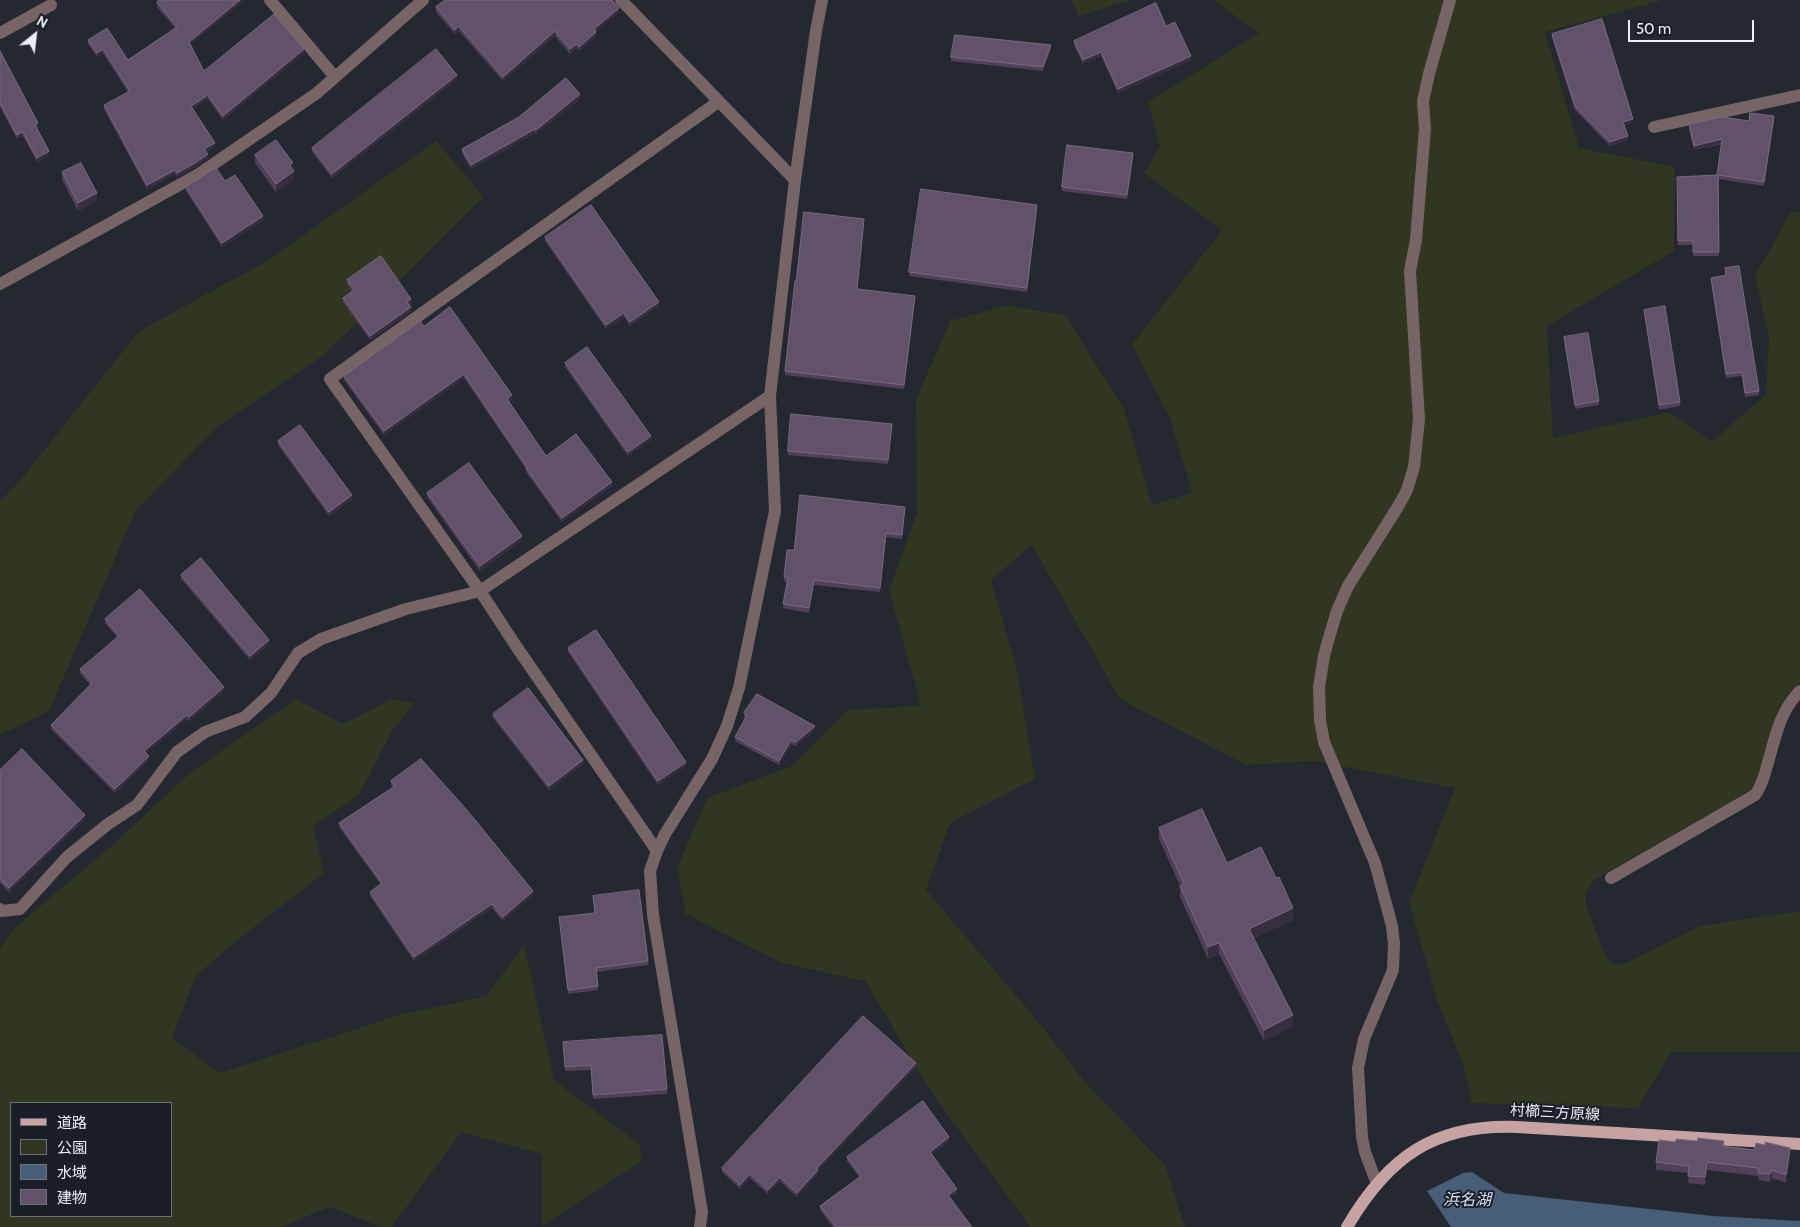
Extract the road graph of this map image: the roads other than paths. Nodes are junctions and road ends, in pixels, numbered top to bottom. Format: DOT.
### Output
graph roads {
  1 [pos="270,0"];
  2 [pos="621,0"];
  3 [pos="822,0"];
  4 [pos="1450,0"];
  5 [pos="419,1"];
  6 [pos="51,5"];
  7 [pos="0,33"];
  8 [pos="335,77"];
  9 [pos="1800,95"];
  10 [pos="718,102"];
  11 [pos="1654,127"];
  12 [pos="795,180"];
  13 [pos="0,284"];
  14 [pos="770,396"];
  15 [pos="480,590"];
  16 [pos="1800,691"];
  17 [pos="657,851"];
  18 [pos="1610,878"];
  19 [pos="0,909"];
  20 [pos="1800,1144"];
  21 [pos="1377,1184"];
  22 [pos="700,1227"];
  23 [pos="1347,1227"];
  1 -- 8 [label="street"];
  2 -- 10 [label="street"];
  3 -- 12 [label="street"];
  4 -- 21 [label="street"];
  5 -- 8 [label="street"];
  6 -- 7 [label="street"];
  8 -- 13 [label="street"];
  9 -- 11 [label="street"];
  10 -- 12 [label="street"];
  10 -- 15 [label="street"];
  12 -- 14 [label="street"];
  14 -- 15 [label="street"];
  14 -- 17 [label="street"];
  15 -- 17 [label="street"];
  15 -- 19 [label="street"];
  16 -- 18 [label="street"];
  17 -- 22 [label="street"];
  20 -- 21 [label="main road, 村櫛三方原線"];
  21 -- 23 [label="main road, 村櫛三方原線"];
}
